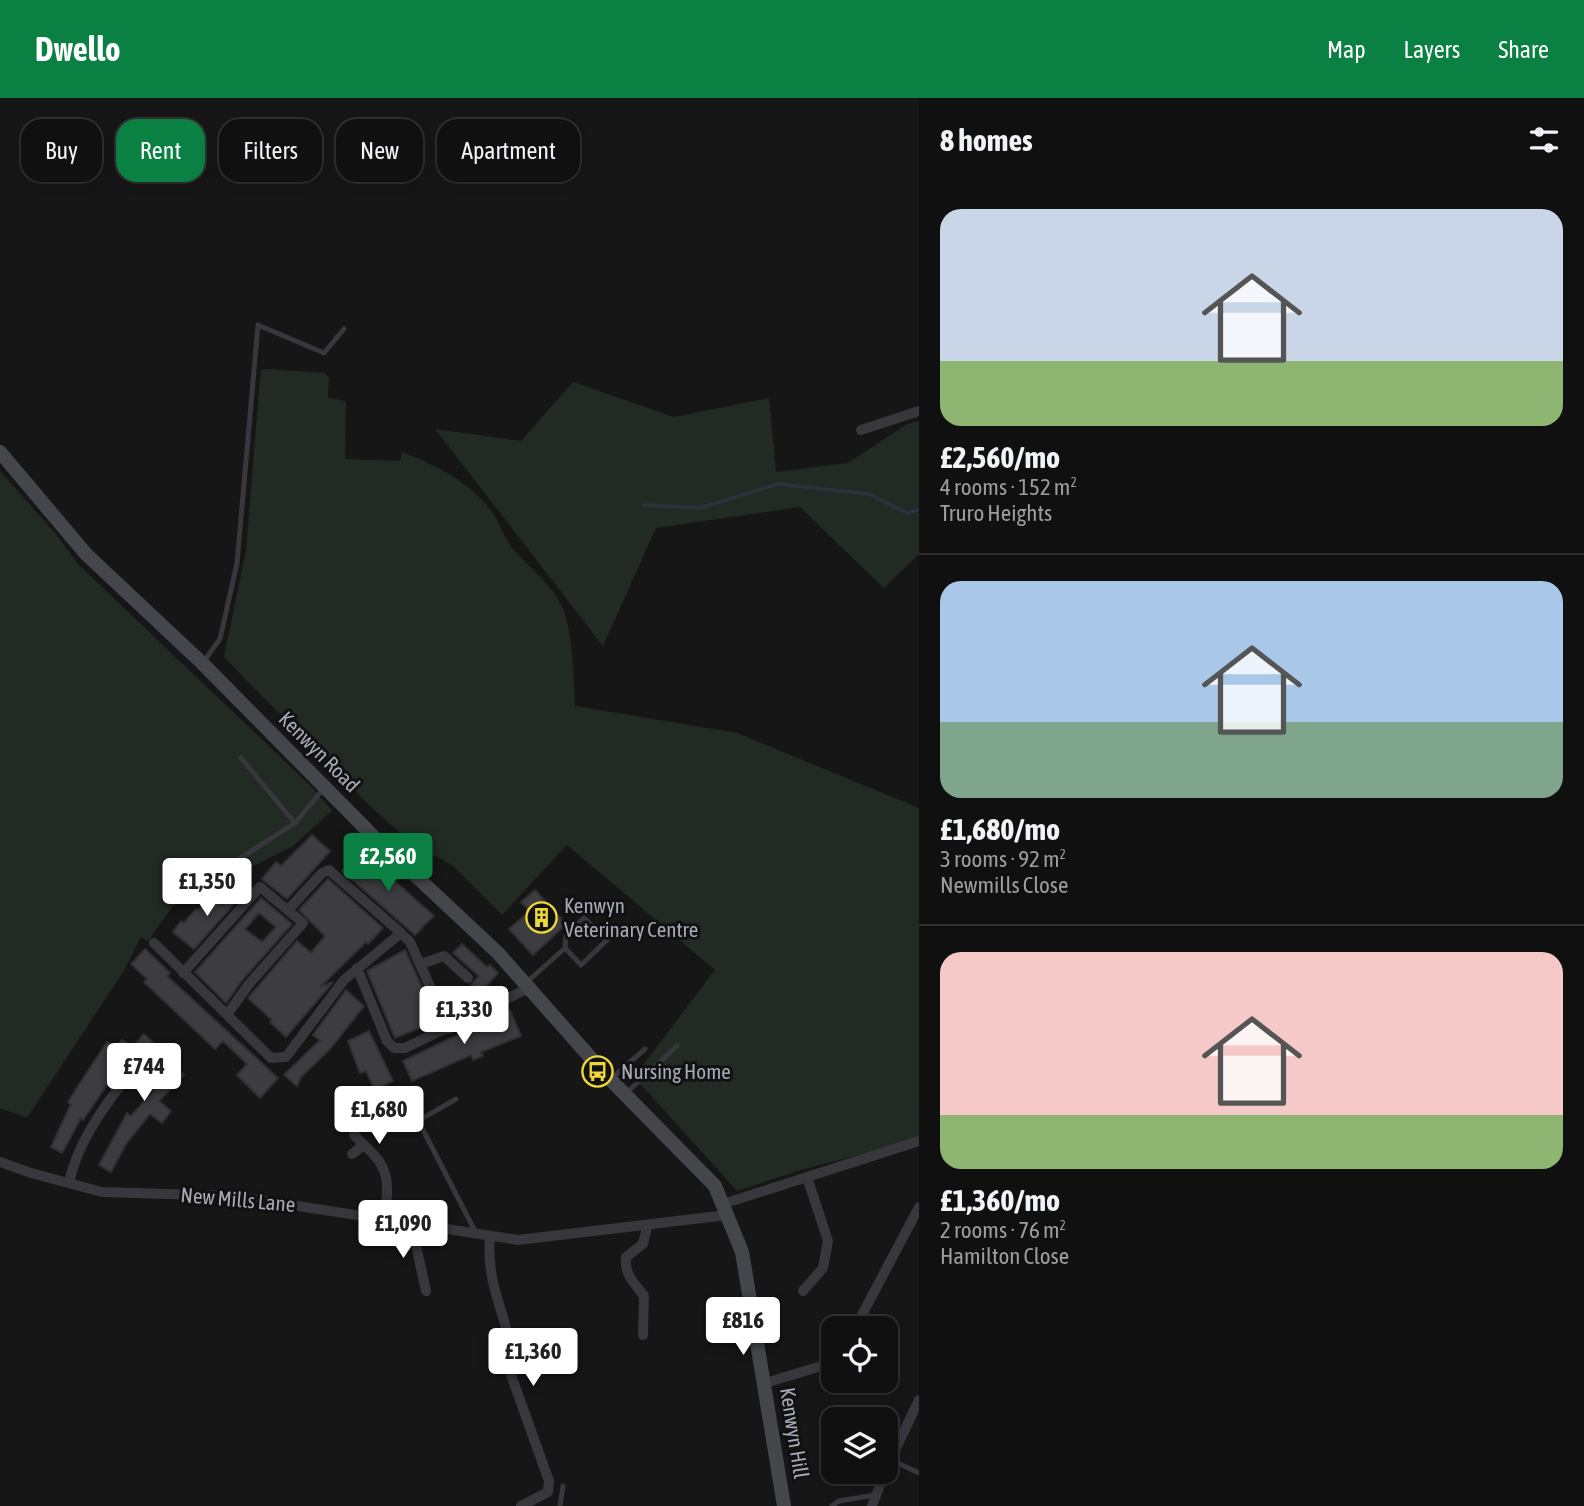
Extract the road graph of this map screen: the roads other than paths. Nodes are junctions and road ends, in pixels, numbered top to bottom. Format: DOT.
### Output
graph roads {
  1 [pos="344,329"];
  2 [pos="919,411"];
  3 [pos="861,430"];
  4 [pos="0,452"];
  5 [pos="202,663"];
  6 [pos="242,758"];
  7 [pos="324,788"];
  8 [pos="295,823"];
  9 [pos="214,875"];
  10 [pos="288,910"];
  11 [pos="401,933"];
  12 [pos="154,943"];
  13 [pos="565,948"];
  14 [pos="421,964"];
  15 [pos="357,968"];
  16 [pos="183,973"];
  17 [pos="468,978"];
  18 [pos="344,980"];
  19 [pos="528,985"];
  20 [pos="367,994"];
  21 [pos="227,1015"];
  22 [pos="449,1029"];
  23 [pos="677,1046"];
  24 [pos="645,1049"];
  25 [pos="137,1066"];
  26 [pos="610,1079"];
  27 [pos="625,1094"];
  28 [pos="456,1100"];
  29 [pos="354,1135"];
  30 [pos="919,1141"];
  31 [pos="364,1145"];
  32 [pos="352,1154"];
  33 [pos="0,1162"];
  34 [pos="807,1177"];
  35 [pos="69,1183"];
  36 [pos="919,1207"];
  37 [pos="725,1210"];
  38 [pos="385,1218"];
  39 [pos="411,1223"];
  40 [pos="647,1227"];
  41 [pos="475,1233"];
  42 [pos="490,1236"];
  43 [pos="426,1291"];
  44 [pos="803,1292"];
  45 [pos="861,1316"];
  46 [pos="643,1335"];
  47 [pos="821,1366"];
  48 [pos="765,1383"];
  49 [pos="919,1400"];
  50 [pos="898,1442"];
  51 [pos="898,1469"];
  52 [pos="919,1473"];
  53 [pos="881,1484"];
  54 [pos="563,1486"];
  55 [pos="878,1495"];
  56 [pos="522,1506"];
  57 [pos="560,1506"];
  58 [pos="783,1506"];
  59 [pos="832,1506"];
  60 [pos="872,1506"];
  1 -- 5 [label="lane"];
  2 -- 3 [label="street"];
  4 -- 5 [label="main road, Kenwyn Road"];
  5 -- 7 [label="main road, Kenwyn Road"];
  6 -- 8 [label="lane"];
  7 -- 8 [label="lane"];
  7 -- 19 [label="main road, Kenwyn Road"];
  8 -- 9 [label="lane"];
  10 -- 11 [label="street"];
  10 -- 16 [label="street"];
  10 -- 21 [label="street"];
  11 -- 14 [label="street"];
  11 -- 15 [label="street"];
  12 -- 16 [label="street"];
  13 -- 13 [label="lane"];
  13 -- 19 [label="lane"];
  14 -- 17 [label="street"];
  14 -- 22 [label="street"];
  15 -- 18 [label="street"];
  15 -- 20 [label="street"];
  16 -- 21 [label="street"];
  18 -- 20 [label="street"];
  18 -- 21 [label="street"];
  19 -- 22 [label="street"];
  19 -- 26 [label="main road, Kenwyn Road"];
  20 -- 22 [label="street"];
  23 -- 27 [label="lane"];
  24 -- 26 [label="lane"];
  25 -- 35 [label="street"];
  26 -- 27 [label="main road, Kenwyn Road"];
  27 -- 37 [label="main road, Kenwyn Road"];
  28 -- 41 [label="lane"];
  29 -- 31 [label="street"];
  30 -- 34 [label="street, New Mills Lane"];
  31 -- 32 [label="street"];
  31 -- 38 [label="street"];
  33 -- 35 [label="street, New Mills Lane"];
  34 -- 37 [label="street, New Mills Lane"];
  34 -- 44 [label="street"];
  35 -- 38 [label="street, New Mills Lane"];
  36 -- 45 [label="street"];
  37 -- 40 [label="street, New Mills Lane"];
  37 -- 48 [label="main road, Kenwyn Hill"];
  38 -- 39 [label="street, New Mills Lane"];
  39 -- 41 [label="street, New Mills Lane"];
  39 -- 43 [label="street"];
  40 -- 42 [label="street, New Mills Lane"];
  40 -- 46 [label="street"];
  41 -- 42 [label="street, New Mills Lane"];
  42 -- 56 [label="street"];
  47 -- 48 [label="street"];
  48 -- 58 [label="main road, Kenwyn Hill"];
  49 -- 50 [label="street"];
  51 -- 52 [label="lane"];
  53 -- 55 [label="street"];
  54 -- 57 [label="lane"];
  55 -- 59 [label="lane"];
  55 -- 60 [label="street"];
}
